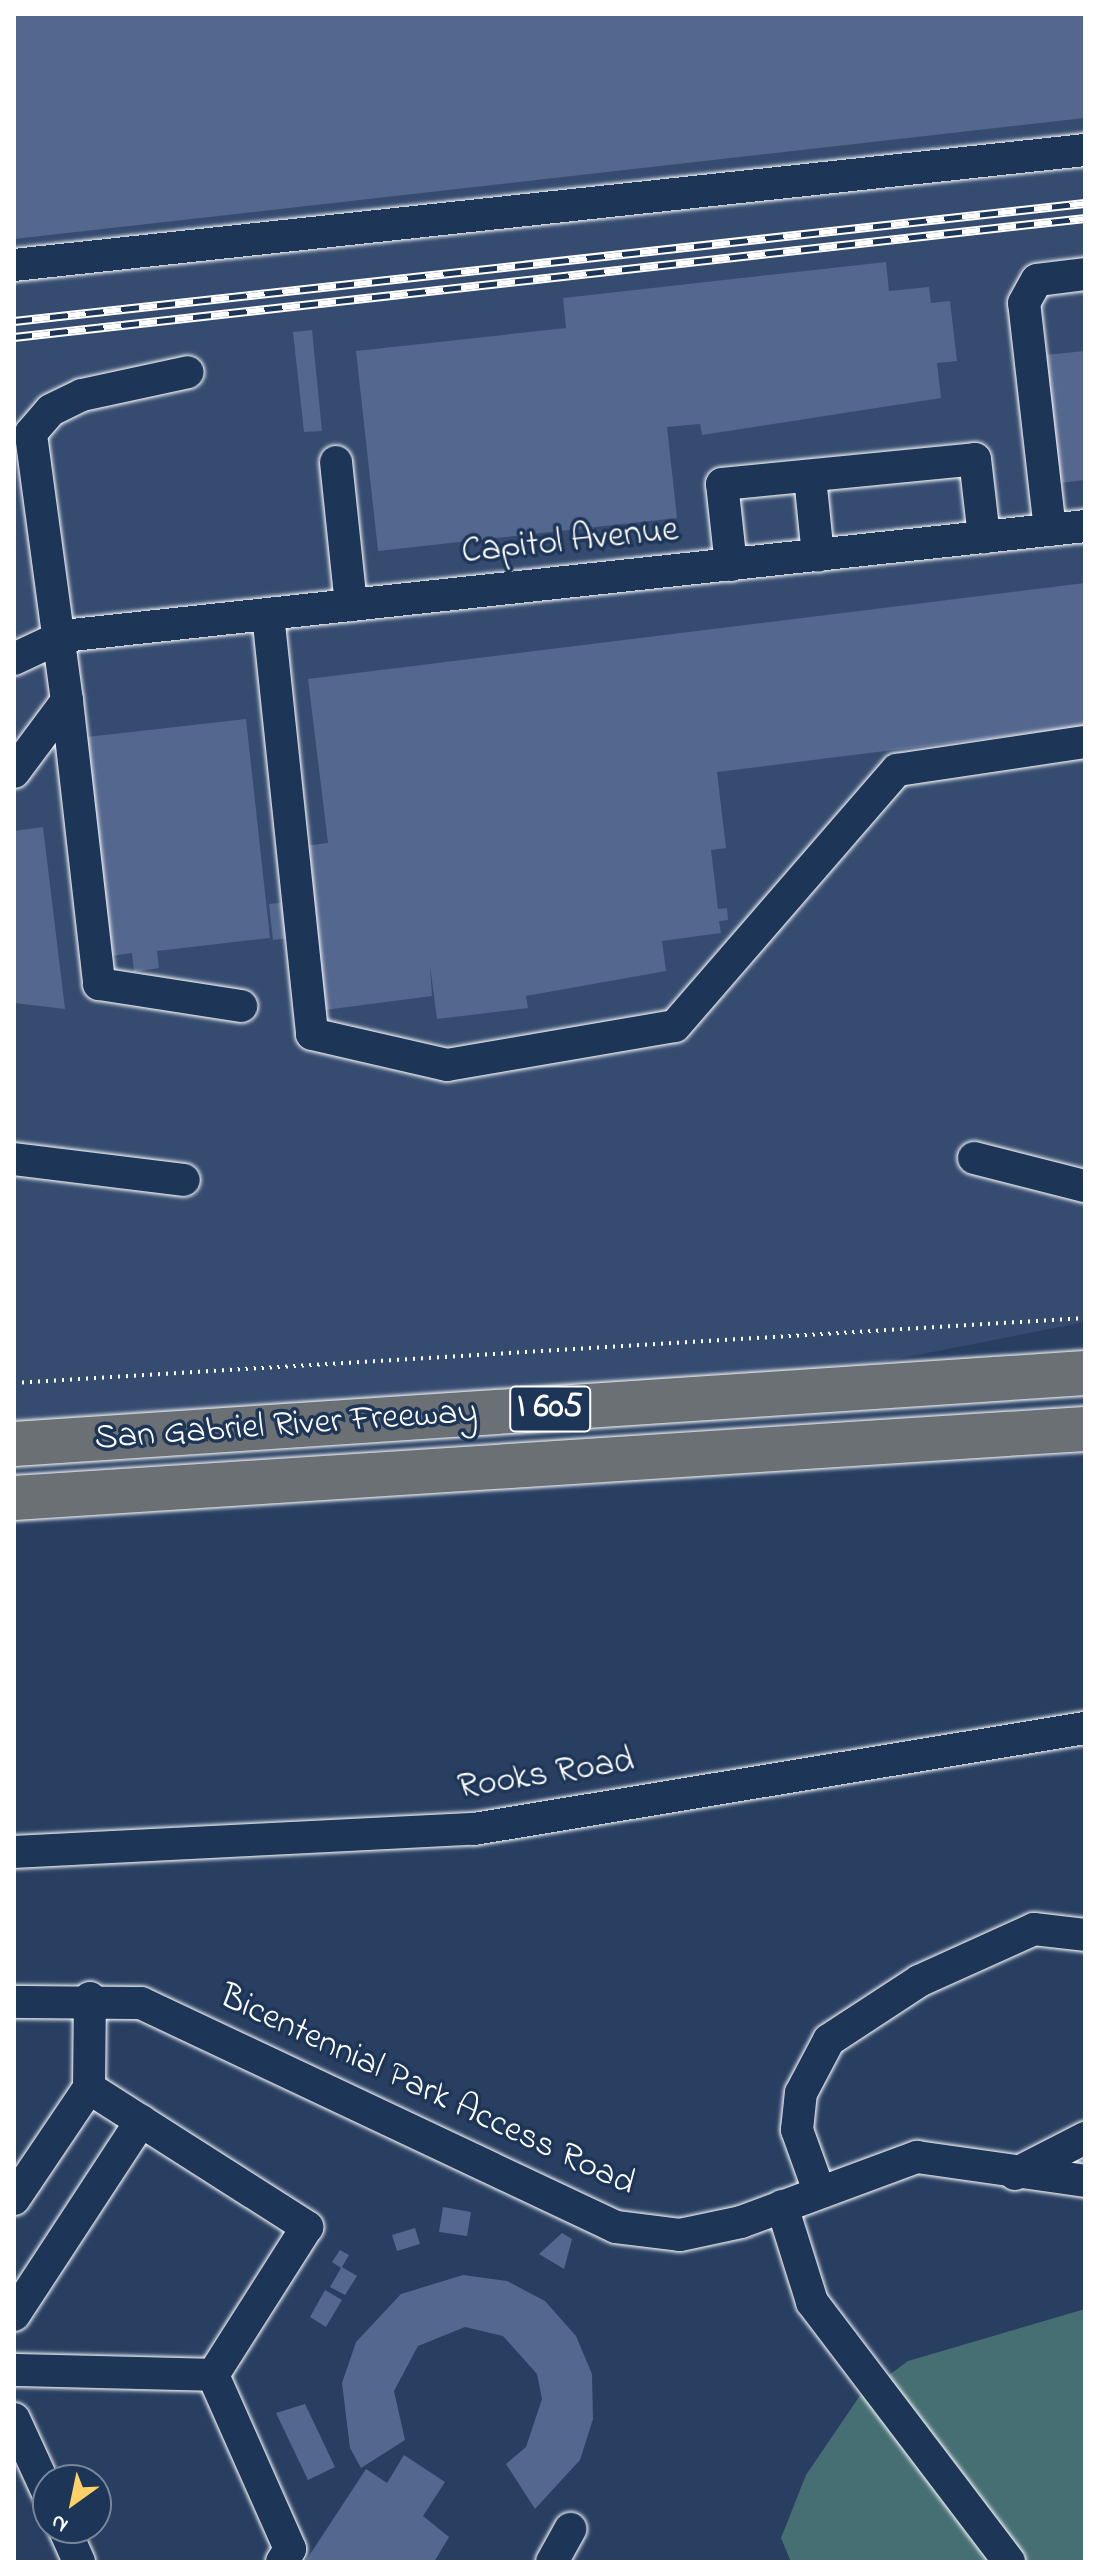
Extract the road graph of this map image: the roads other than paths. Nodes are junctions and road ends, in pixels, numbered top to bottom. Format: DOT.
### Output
graph roads {
  1 [pos="1085,150"];
  2 [pos="14,265"];
  3 [pos="1085,274"];
  4 [pos="188,372"];
  5 [pos="336,462"];
  6 [pos="810,477"];
  7 [pos="1085,526"];
  8 [pos="1050,530"];
  9 [pos="984,537"];
  10 [pos="818,556"];
  11 [pos="731,565"];
  12 [pos="351,605"];
  13 [pos="268,614"];
  14 [pos="63,636"];
  15 [pos="14,659"];
  16 [pos="67,701"];
  17 [pos="1085,742"];
  18 [pos="14,772"];
  19 [pos="241,1006"];
  20 [pos="974,1158"];
  21 [pos="14,1159"];
  22 [pos="184,1180"];
  23 [pos="1085,1186"];
  24 [pos="1085,1373"];
  25 [pos="1085,1400"];
  26 [pos="1085,1429"];
  27 [pos="14,1444"];
  28 [pos="1085,1458"];
  29 [pos="14,1469"];
  30 [pos="14,1498"];
  31 [pos="14,1526"];
  32 [pos="1085,1728"];
  33 [pos="14,1852"];
  34 [pos="1085,1935"];
  35 [pos="90,1998"];
  36 [pos="14,2002"];
  37 [pos="89,2088"];
  38 [pos="141,2121"];
  39 [pos="1085,2138"];
  40 [pos="1015,2174"];
  41 [pos="1085,2181"];
  42 [pos="819,2191"];
  43 [pos="14,2199"];
  44 [pos="782,2206"];
  45 [pos="14,2315"];
  46 [pos="14,2370"];
  47 [pos="213,2375"];
  48 [pos="14,2419"];
  49 [pos="35,2464"];
  50 [pos="570,2529"];
  51 [pos="282,2562"];
  52 [pos="552,2562"];
  53 [pos="1009,2562"];
  1 -- 2 [label="street"];
  3 -- 8 [label="street"];
  4 -- 14 [label="street"];
  5 -- 12 [label="street"];
  6 -- 9 [label="street"];
  6 -- 10 [label="street"];
  6 -- 11 [label="street"];
  7 -- 8 [label="street, Capitol Avenue"];
  8 -- 9 [label="street, Capitol Avenue"];
  9 -- 10 [label="street, Capitol Avenue"];
  10 -- 11 [label="street, Capitol Avenue"];
  11 -- 12 [label="street, Capitol Avenue"];
  12 -- 13 [label="street, Capitol Avenue"];
  13 -- 14 [label="street, Capitol Avenue"];
  13 -- 17 [label="street"];
  14 -- 15 [label="street, Capitol Avenue"];
  14 -- 16 [label="street"];
  16 -- 18 [label="street"];
  16 -- 19 [label="street"];
  20 -- 23 [label="street"];
  21 -- 22 [label="street"];
  24 -- 27 [label="highway, San Gabriel River Freeway / I 605"];
  25 -- 29 [label="highway"];
  26 -- 30 [label="highway"];
  28 -- 31 [label="highway, I 605"];
  32 -- 33 [label="street, Rooks Road"];
  34 -- 42 [label="street"];
  35 -- 36 [label="street, Bicentennial Park Access Road"];
  35 -- 37 [label="street"];
  35 -- 44 [label="street, Bicentennial Park Access Road"];
  37 -- 38 [label="street"];
  37 -- 43 [label="street"];
  38 -- 45 [label="street"];
  38 -- 47 [label="street"];
  39 -- 40 [label="street"];
  40 -- 41 [label="street, Bicentennial Park Access Road"];
  40 -- 42 [label="street, Bicentennial Park Access Road"];
  42 -- 44 [label="street, Bicentennial Park Access Road"];
  44 -- 53 [label="street"];
  46 -- 47 [label="street"];
  47 -- 51 [label="street"];
  48 -- 49 [label="street"];
  50 -- 52 [label="street"];
}
